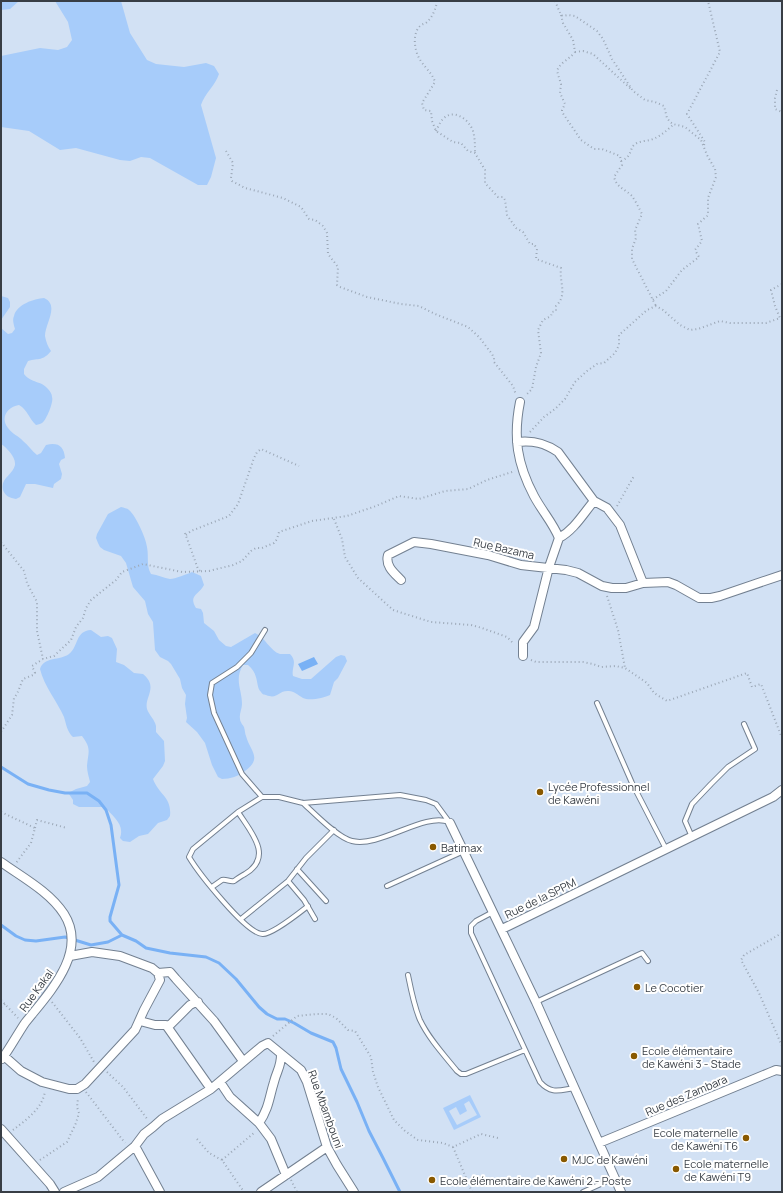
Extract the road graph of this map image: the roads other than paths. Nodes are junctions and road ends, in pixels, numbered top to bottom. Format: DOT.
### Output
graph roads {
  1 [pos="520,402"];
  2 [pos="519,442"];
  3 [pos="594,501"];
  4 [pos="559,538"];
  5 [pos="549,567"];
  6 [pos="782,575"];
  7 [pos="401,580"];
  8 [pos="642,583"];
  9 [pos="265,630"];
  10 [pos="523,656"];
  11 [pos="597,703"];
  12 [pos="744,724"];
  13 [pos="782,790"];
  14 [pos="262,797"];
  15 [pos="303,803"];
  16 [pos="238,812"];
  17 [pos="450,823"];
  18 [pos="334,830"];
  19 [pos="692,837"];
  20 [pos="666,849"];
  21 [pos="464,851"];
  22 [pos="1,862"];
  23 [pos="297,868"];
  24 [pos="288,881"];
  25 [pos="387,886"];
  26 [pos="212,887"];
  27 [pos="326,901"];
  28 [pos="308,906"];
  29 [pos="494,912"];
  30 [pos="315,919"];
  31 [pos="241,920"];
  32 [pos="502,929"];
  33 [pos="70,956"];
  34 [pos="648,961"];
  35 [pos="158,973"];
  36 [pos="408,975"];
  37 [pos="198,1002"];
  38 [pos="536,1002"];
  39 [pos="140,1021"];
  40 [pos="168,1027"];
  41 [pos="525,1050"];
  42 [pos="281,1055"];
  43 [pos="3,1058"];
  44 [pos="244,1061"];
  45 [pos="782,1071"];
  46 [pos="220,1082"];
  47 [pos="575,1088"];
  48 [pos="211,1089"];
  49 [pos="260,1123"];
  50 [pos="1,1129"];
  51 [pos="600,1143"];
  52 [pos="327,1147"];
  53 [pos="133,1148"];
  54 [pos="287,1174"];
  55 [pos="614,1178"];
  56 [pos="55,1192"];
  57 [pos="64,1192"];
  58 [pos="160,1192"];
  59 [pos="262,1192"];
  60 [pos="354,1192"];
  61 [pos="583,1192"];
  62 [pos="621,1192"];
  1 -- 2 [label="street"];
  2 -- 3 [label="street"];
  2 -- 4 [label="street"];
  3 -- 4 [label="street"];
  3 -- 8 [label="street"];
  4 -- 5 [label="street"];
  5 -- 7 [label="street, Rue Bazama"];
  5 -- 8 [label="street, Rue Bazama"];
  5 -- 10 [label="street"];
  6 -- 8 [label="street, Rue Bazama"];
  9 -- 14 [label="lane"];
  11 -- 20 [label="lane"];
  12 -- 19 [label="lane"];
  13 -- 19 [label="street, Rue de la SPPM"];
  14 -- 15 [label="lane"];
  14 -- 16 [label="lane"];
  15 -- 17 [label="lane"];
  15 -- 18 [label="lane"];
  16 -- 26 [label="lane"];
  16 -- 26 [label="lane"];
  17 -- 18 [label="lane"];
  17 -- 21 [label="street"];
  18 -- 23 [label="lane"];
  19 -- 20 [label="street, Rue de la SPPM"];
  20 -- 32 [label="street, Rue de la SPPM"];
  21 -- 25 [label="lane"];
  21 -- 29 [label="street"];
  22 -- 33 [label="street, Rue Kakal"];
  23 -- 24 [label="lane"];
  23 -- 27 [label="lane"];
  24 -- 28 [label="lane"];
  24 -- 31 [label="lane"];
  26 -- 31 [label="lane"];
  28 -- 30 [label="lane"];
  28 -- 31 [label="lane"];
  29 -- 32 [label="street"];
  29 -- 41 [label="lane"];
  32 -- 38 [label="street, Rue de la SPPM"];
  33 -- 35 [label="street"];
  33 -- 43 [label="street, Rue Kakal"];
  34 -- 38 [label="lane"];
  35 -- 37 [label="street"];
  35 -- 39 [label="street"];
  36 -- 41 [label="lane"];
  37 -- 40 [label="street"];
  37 -- 44 [label="street"];
  38 -- 47 [label="street, Rue de la SPPM"];
  39 -- 40 [label="street"];
  39 -- 43 [label="street"];
  40 -- 48 [label="street"];
  41 -- 47 [label="lane"];
  42 -- 44 [label="street, Rue Mbambouni"];
  42 -- 49 [label="street"];
  42 -- 52 [label="street, Rue Mbambouni"];
  44 -- 46 [label="street"];
  45 -- 51 [label="street, Rue des Zambara"];
  46 -- 48 [label="street"];
  46 -- 49 [label="street"];
  47 -- 51 [label="street, Rue de la SPPM"];
  48 -- 53 [label="street"];
  49 -- 54 [label="street"];
  50 -- 56 [label="street"];
  51 -- 55 [label="street, Rue de la SPPM"];
  52 -- 54 [label="street"];
  52 -- 60 [label="street, Rue Mbambouni"];
  53 -- 57 [label="street"];
  53 -- 58 [label="street"];
  54 -- 59 [label="street"];
  55 -- 61 [label="lane"];
  55 -- 62 [label="street, Rue de la SPPM"];
}
